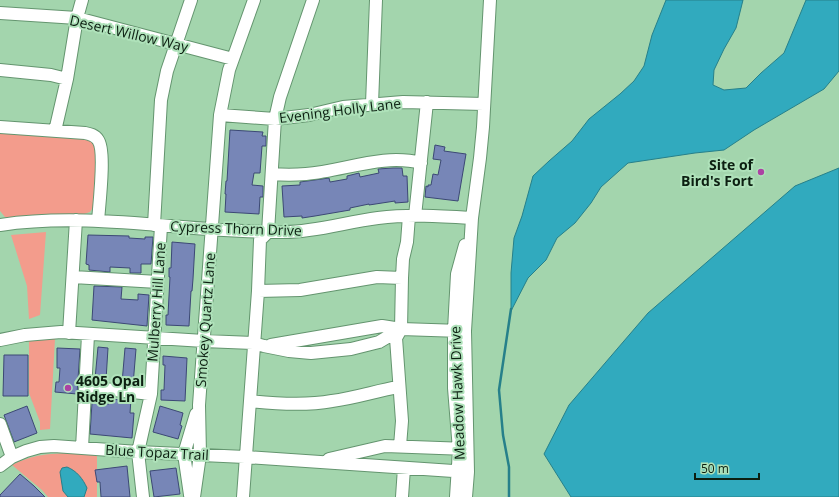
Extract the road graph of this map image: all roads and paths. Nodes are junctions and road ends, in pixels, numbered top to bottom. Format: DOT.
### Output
graph roads {
  1 [pos="82,0"];
  2 [pos="191,0"];
  3 [pos="254,0"];
  4 [pos="313,0"];
  5 [pos="376,0"];
  6 [pos="490,0"];
  7 [pos="0,14"];
  8 [pos="77,18"];
  9 [pos="177,44"];
  10 [pos="233,59"];
  11 [pos="0,70"];
  12 [pos="67,79"];
  13 [pos="427,102"];
  14 [pos="372,104"];
  15 [pos="484,104"];
  16 [pos="220,115"];
  17 [pos="275,118"];
  18 [pos="0,126"];
  19 [pos="55,131"];
  20 [pos="422,162"];
  21 [pos="272,174"];
  22 [pos="412,216"];
  23 [pos="472,218"];
  24 [pos="76,220"];
  25 [pos="98,221"];
  26 [pos="0,225"];
  27 [pos="158,226"];
  28 [pos="211,230"];
  29 [pos="268,232"];
  30 [pos="73,277"];
  31 [pos="402,278"];
  32 [pos="158,282"];
  33 [pos="258,291"];
  34 [pos="401,329"];
  35 [pos="459,331"];
  36 [pos="69,333"];
  37 [pos="88,335"];
  38 [pos="154,338"];
  39 [pos="0,340"];
  40 [pos="204,341"];
  41 [pos="258,344"];
  42 [pos="86,387"];
  43 [pos="398,388"];
  44 [pos="151,394"];
  45 [pos="250,401"];
  46 [pos="199,405"];
  47 [pos="0,424"];
  48 [pos="400,446"];
  49 [pos="82,448"];
  50 [pos="463,449"];
  51 [pos="138,452"];
  52 [pos="184,454"];
  53 [pos="200,455"];
  54 [pos="246,456"];
  55 [pos="12,457"];
  56 [pos="318,462"];
  57 [pos="0,466"];
  58 [pos="404,468"];
  59 [pos="463,472"];
  60 [pos="143,497"];
  61 [pos="190,497"];
  62 [pos="194,497"];
  63 [pos="243,497"];
  64 [pos="402,497"];
  65 [pos="456,497"];
  66 [pos="466,497"];
  1 -- 8 [label="street"];
  2 -- 9 [label="street, Mulberry Hill Lane"];
  3 -- 10 [label="street, Smokey Quartz Lane"];
  4 -- 17 [label="street"];
  5 -- 14 [label="street"];
  6 -- 15 [label="street, Meadow Hawk Drive"];
  7 -- 8 [label="street, Desert Willow Way"];
  8 -- 9 [label="street, Desert Willow Way"];
  8 -- 12 [label="street"];
  9 -- 10 [label="street, Desert Willow Way"];
  9 -- 27 [label="street, Mulberry Hill Lane"];
  10 -- 16 [label="street, Smokey Quartz Lane"];
  11 -- 12 [label="street"];
  12 -- 19 [label="street"];
  13 -- 14 [label="street, Evening Holly Lane"];
  13 -- 15 [label="street, Evening Holly Lane"];
  13 -- 20 [label="street"];
  14 -- 17 [label="street, Evening Holly Lane"];
  15 -- 23 [label="street, Meadow Hawk Drive"];
  16 -- 17 [label="street, Evening Holly Lane"];
  16 -- 28 [label="street, Smokey Quartz Lane"];
  17 -- 21 [label="street"];
  18 -- 19 [label="street"];
  19 -- 25 [label="street"];
  20 -- 21 [label="street"];
  20 -- 22 [label="street"];
  21 -- 29 [label="street"];
  22 -- 23 [label="street, Cypress Thorn Drive"];
  22 -- 29 [label="street, Cypress Thorn Drive"];
  22 -- 31 [label="street"];
  23 -- 35 [label="street, Meadow Hawk Drive"];
  24 -- 25 [label="street, Cypress Thorn Drive"];
  24 -- 26 [label="street, Cypress Thorn Drive"];
  24 -- 30 [label="street"];
  25 -- 27 [label="street, Cypress Thorn Drive"];
  27 -- 28 [label="street, Cypress Thorn Drive"];
  27 -- 32 [label="street, Mulberry Hill Lane"];
  28 -- 29 [label="street, Cypress Thorn Drive"];
  28 -- 40 [label="street, Smokey Quartz Lane"];
  29 -- 33 [label="street"];
  30 -- 32 [label="street"];
  30 -- 36 [label="street"];
  31 -- 33 [label="street"];
  31 -- 34 [label="street"];
  32 -- 38 [label="street, Mulberry Hill Lane"];
  33 -- 41 [label="street"];
  34 -- 35 [label="street"];
  34 -- 41 [label="street"];
  34 -- 41 [label="street"];
  34 -- 43 [label="street"];
  35 -- 50 [label="street, Meadow Hawk Drive"];
  36 -- 37 [label="street"];
  36 -- 39 [label="street"];
  37 -- 38 [label="street"];
  37 -- 42 [label="street"];
  38 -- 40 [label="street"];
  38 -- 44 [label="street, Mulberry Hill Lane"];
  40 -- 41 [label="street"];
  40 -- 46 [label="street, Smokey Quartz Lane"];
  41 -- 45 [label="street"];
  42 -- 44 [label="street"];
  42 -- 49 [label="street"];
  43 -- 45 [label="street"];
  43 -- 48 [label="street"];
  44 -- 51 [label="street, Mulberry Hill Lane"];
  45 -- 54 [label="street"];
  46 -- 52 [label="street, Smokey Quartz Lane"];
  46 -- 53 [label="street, Smokey Quartz Lane"];
  47 -- 55 [label="street"];
  48 -- 50 [label="street, Blue Topaz Trail"];
  48 -- 56 [label="street, Blue Topaz Trail"];
  49 -- 51 [label="street, Blue Topaz Trail"];
  49 -- 55 [label="street, Blue Topaz Trail"];
  50 -- 59 [label="street, Meadow Hawk Drive"];
  51 -- 52 [label="street, Blue Topaz Trail"];
  51 -- 60 [label="street, Mulberry Hill Lane"];
  52 -- 53 [label="street, Blue Topaz Trail"];
  52 -- 61 [label="street, Smokey Quartz Lane"];
  53 -- 54 [label="street, Blue Topaz Trail"];
  53 -- 62 [label="street, Smokey Quartz Lane"];
  54 -- 56 [label="street, Blue Topaz Trail"];
  54 -- 63 [label="street"];
  55 -- 57 [label="street, Blue Topaz Trail"];
  56 -- 58 [label="street, Blue Topaz Trail"];
  58 -- 59 [label="street, Blue Topaz Trail"];
  58 -- 64 [label="street"];
  59 -- 65 [label="street, Meadow Hawk Drive"];
  59 -- 66 [label="street, Meadow Hawk Drive"];
}
